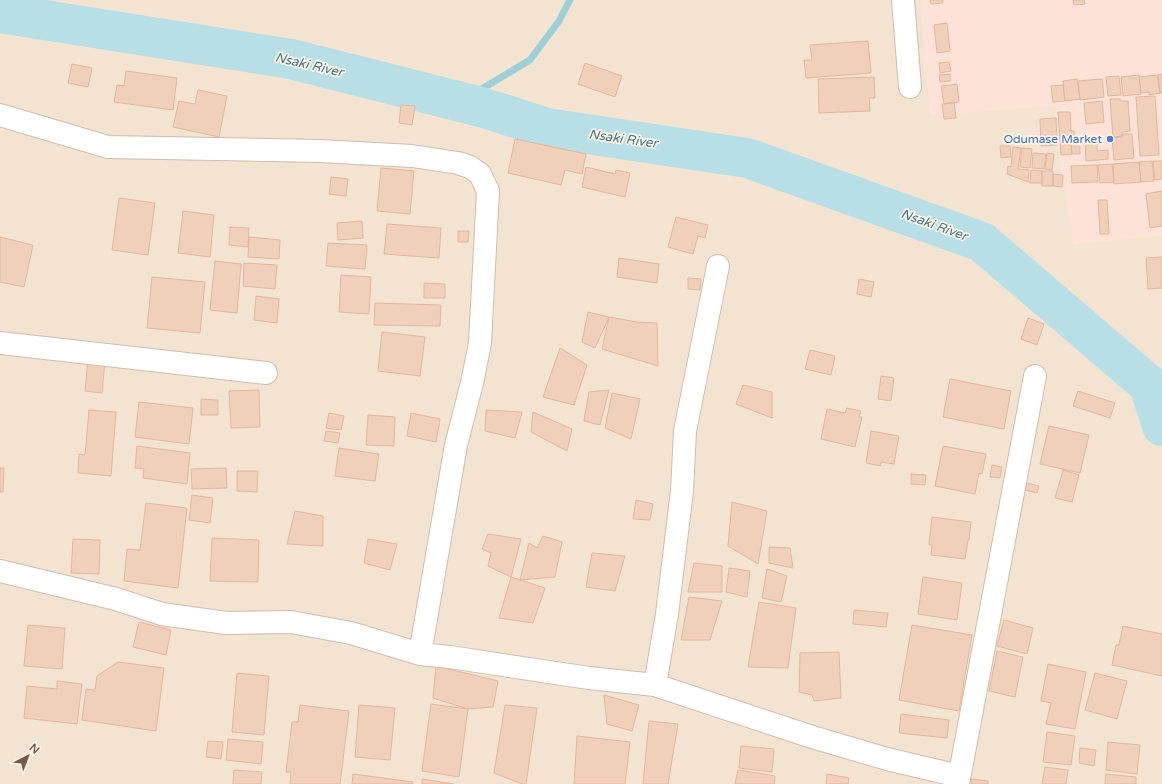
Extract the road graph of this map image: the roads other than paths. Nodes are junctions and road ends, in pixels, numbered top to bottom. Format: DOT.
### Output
graph roads {
  1 [pos="903,0"];
  2 [pos="910,87"];
  3 [pos="0,115"];
  4 [pos="718,266"];
  5 [pos="0,343"];
  6 [pos="266,373"];
  7 [pos="1035,376"];
  8 [pos="0,571"];
  9 [pos="420,654"];
  10 [pos="655,685"];
  11 [pos="958,780"];
  1 -- 2 [label="street"];
  3 -- 9 [label="street"];
  4 -- 10 [label="street"];
  5 -- 6 [label="street"];
  7 -- 11 [label="street"];
  8 -- 9 [label="street"];
  9 -- 10 [label="street"];
  10 -- 11 [label="street"];
}
